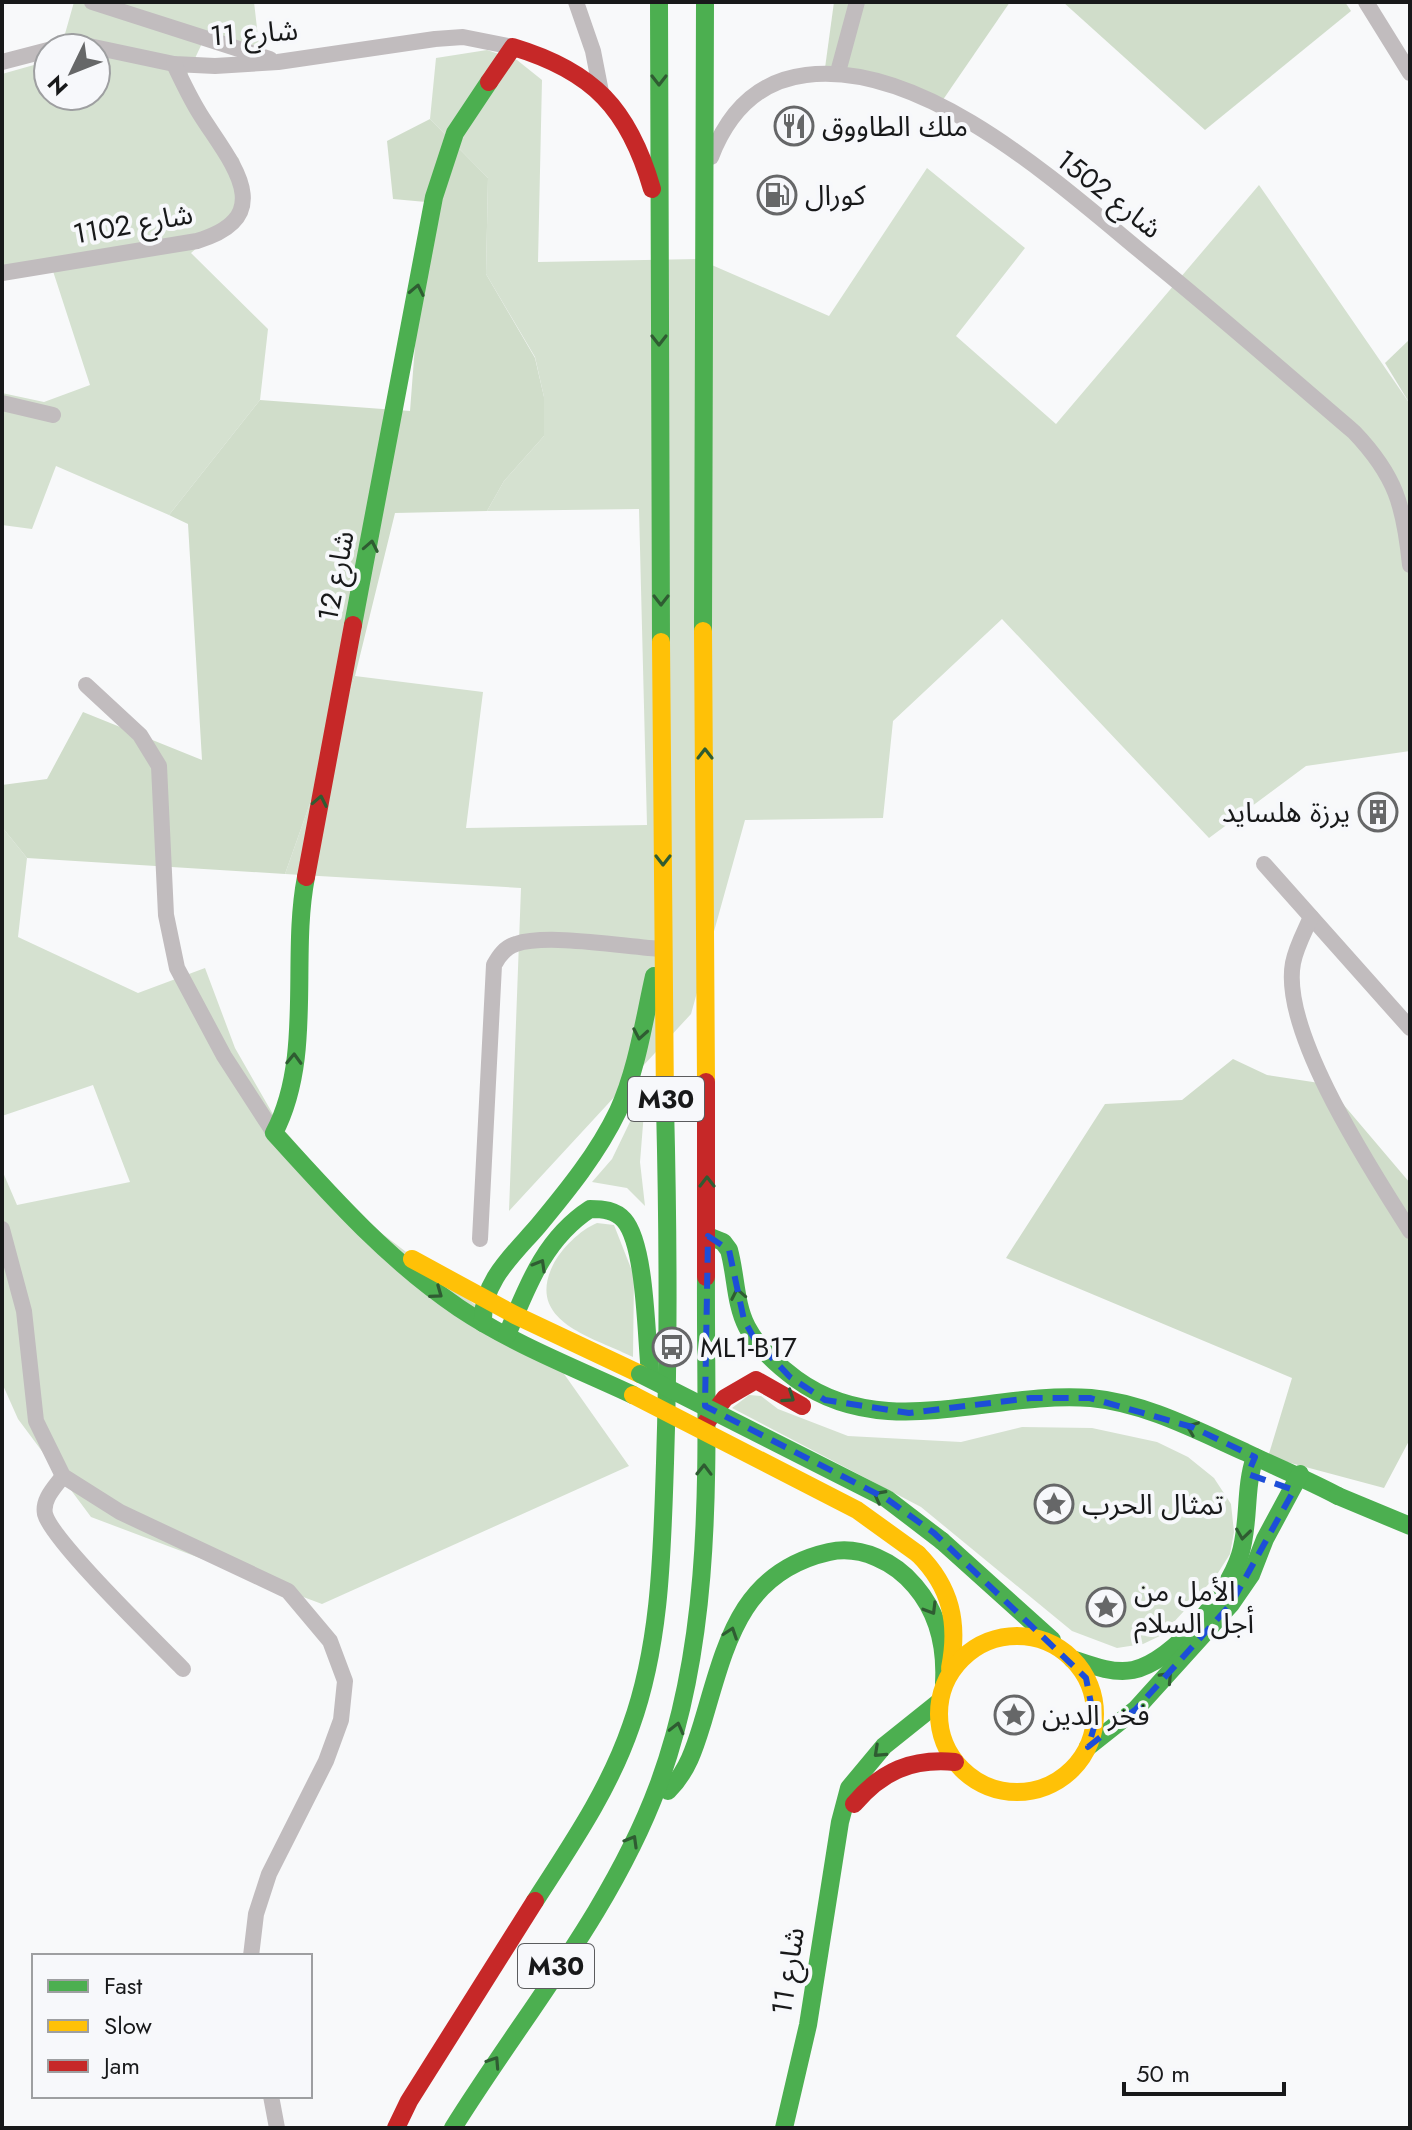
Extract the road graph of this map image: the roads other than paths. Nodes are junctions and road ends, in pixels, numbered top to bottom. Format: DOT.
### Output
graph roads {
  1 [pos="92,2"];
  2 [pos="576,2"];
  3 [pos="659,2"];
  4 [pos="705,2"];
  5 [pos="857,2"];
  6 [pos="1366,2"];
  7 [pos="513,47"];
  8 [pos="2,62"];
  9 [pos="278,62"];
  10 [pos="174,64"];
  11 [pos="838,72"];
  12 [pos="1410,73"];
  13 [pos="601,94"];
  14 [pos="702,181"];
  15 [pos="659,218"];
  16 [pos="2,273"];
  17 [pos="2,403"];
  18 [pos="53,415"];
  19 [pos="1410,565"];
  20 [pos="86,685"];
  21 [pos="1264,864"];
  22 [pos="1311,917"];
  23 [pos="663,954"];
  24 [pos="1410,1028"];
  25 [pos="274,1133"];
  26 [pos="2,1229"];
  27 [pos="1410,1231"];
  28 [pos="708,1236"];
  29 [pos="480,1239"];
  30 [pos="379,1241"];
  31 [pos="485,1298"];
  32 [pos="515,1315"];
  33 [pos="483,1323"];
  34 [pos="507,1335"];
  35 [pos="820,1415"];
  36 [pos="705,1424"];
  37 [pos="855,1426"];
  38 [pos="1252,1466"];
  39 [pos="63,1476"];
  40 [pos="1297,1482"];
  41 [pos="664,1494"];
  42 [pos="1410,1526"];
  43 [pos="1067,1654"];
  44 [pos="183,1669"];
  45 [pos="946,1678"];
  46 [pos="939,1702"];
  47 [pos="1088,1747"];
  48 [pos="955,1762"];
  49 [pos="653,1802"];
  50 [pos="840,1822"];
  51 [pos="251,1954"];
  52 [pos="271,2098"];
  53 [pos="277,2128"];
  54 [pos="396,2128"];
  55 [pos="453,2128"];
  56 [pos="784,2128"];
  1 -- 9 [label="street"];
  2 -- 13 [label="street"];
  3 -- 15 [label="main road, M30, one-way"];
  4 -- 14 [label="main road, M30"];
  5 -- 11 [label="street"];
  6 -- 12 [label="street"];
  7 -- 9 [label="street, شارع 11"];
  7 -- 13 [label="main road"];
  25 -- 7 [label="main road, شارع 12, one-way"];
  8 -- 10 [label="street, شارع 11"];
  9 -- 10 [label="street, شارع 11"];
  10 -- 16 [label="street, شارع 1102"];
  11 -- 14 [label="street, شارع 1502"];
  11 -- 19 [label="street, شارع 1502"];
  13 -- 15 [label="main road"];
  28 -- 14 [label="main road, M30, one-way"];
  15 -- 23 [label="main road, M30, one-way"];
  17 -- 18 [label="street"];
  20 -- 25 [label="street"];
  21 -- 22 [label="street"];
  22 -- 24 [label="street"];
  22 -- 27 [label="street"];
  23 -- 29 [label="street"];
  23 -- 31 [label="main road, one-way"];
  23 -- 41 [label="main road, M30"];
  25 -- 30 [label="main road"];
  26 -- 39 [label="street"];
  28 -- 36 [label="main road, M30"];
  38 -- 28 [label="main road, one-way"];
  30 -- 31 [label="main road"];
  30 -- 33 [label="main road, one-way"];
  31 -- 32 [label="main road"];
  31 -- 33 [label="main road"];
  32 -- 34 [label="main road"];
  32 -- 41 [label="main road, one-way"];
  43 -- 32 [label="main road, one-way, bridge"];
  33 -- 34 [label="main road"];
  34 -- 45 [label="main road, bridge"];
  36 -- 35 [label="main road, one-way"];
  49 -- 36 [label="main road, M30, one-way"];
  37 -- 38 [label="main road"];
  38 -- 40 [label="main road"];
  38 -- 43 [label="main road, one-way"];
  39 -- 44 [label="street"];
  39 -- 51 [label="street"];
  40 -- 42 [label="main road"];
  47 -- 40 [label="main road, one-way"];
  41 -- 54 [label="main road, M30"];
  43 -- 45 [label="main road"];
  43 -- 47 [label="main road"];
  45 -- 46 [label="main road"];
  49 -- 45 [label="main road, one-way"];
  46 -- 48 [label="main road"];
  46 -- 50 [label="main road, شارع 11, one-way"];
  47 -- 48 [label="main road"];
  48 -- 50 [label="main road, شارع 11"];
  55 -- 49 [label="main road, M30, one-way"];
  50 -- 56 [label="main road, شارع 11"];
  52 -- 53 [label="street"];
}
